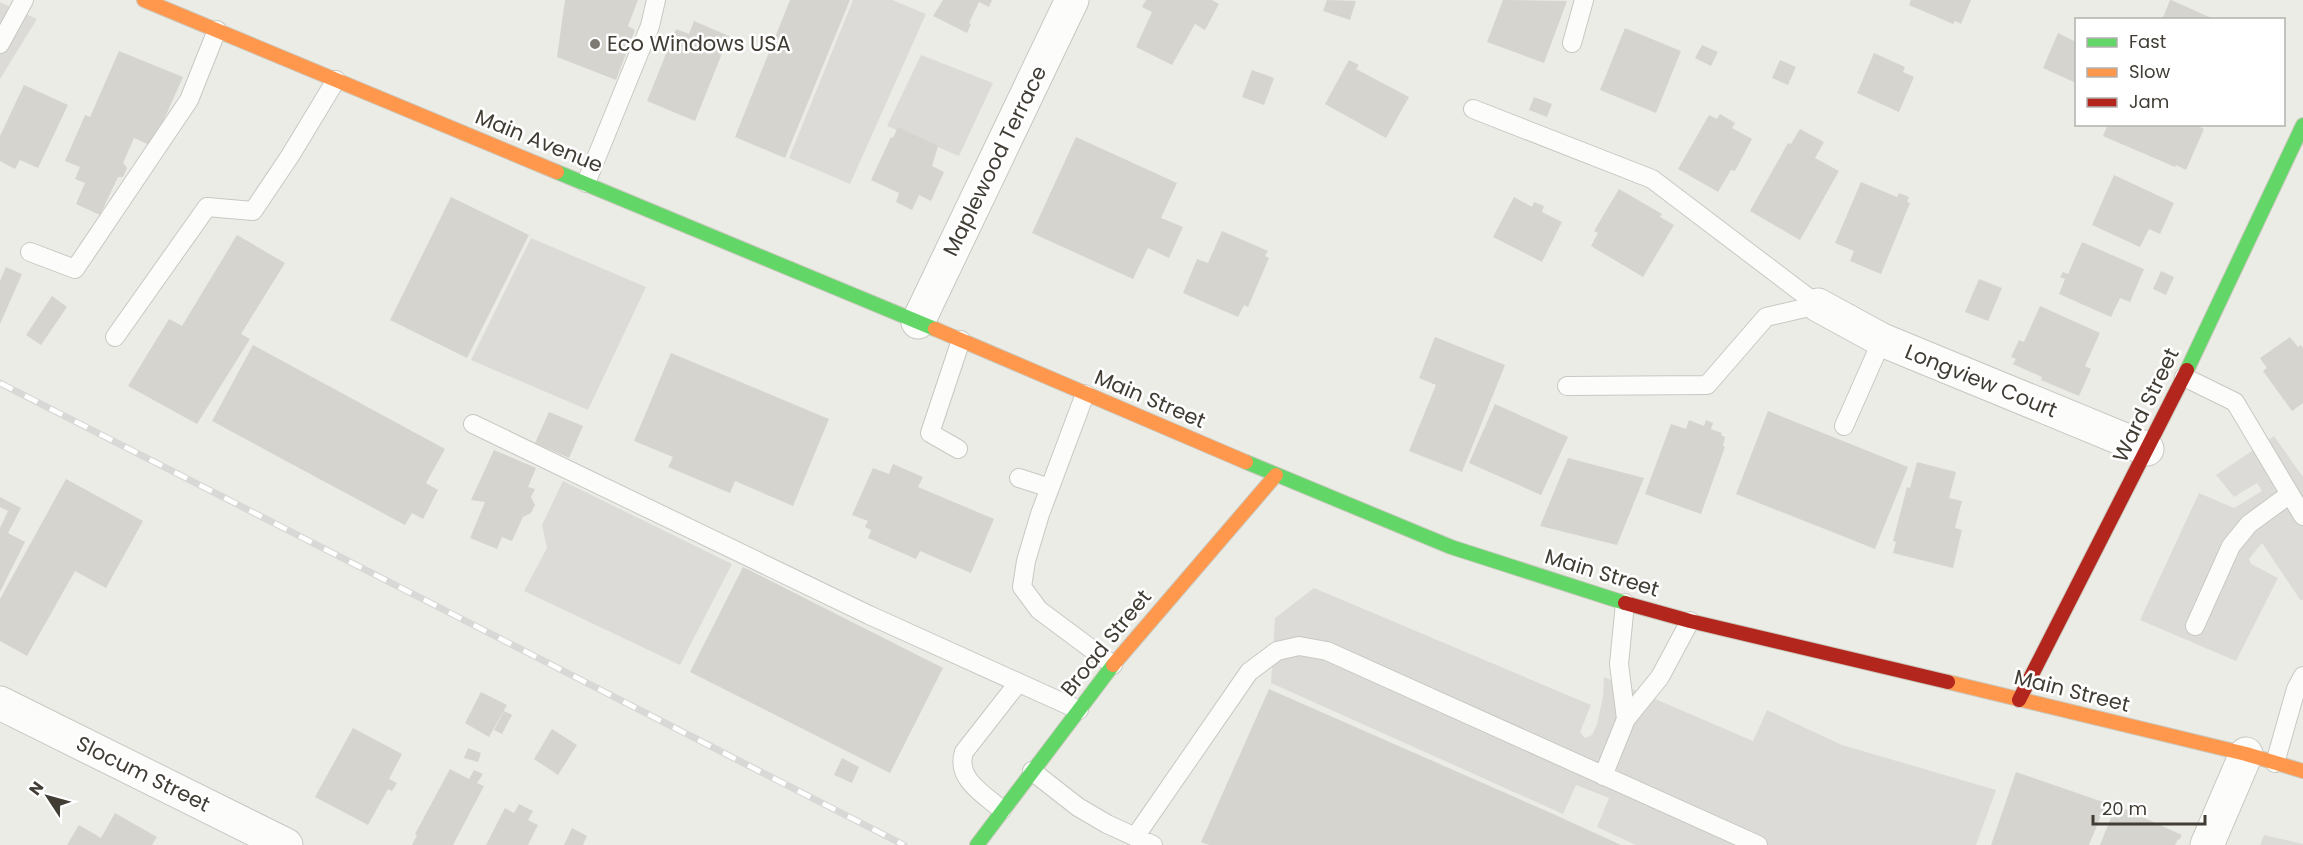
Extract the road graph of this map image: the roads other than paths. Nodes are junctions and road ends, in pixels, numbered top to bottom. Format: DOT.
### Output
graph roads {
  1 [pos="24,0"];
  2 [pos="144,0"];
  3 [pos="656,0"];
  4 [pos="1072,0"];
  5 [pos="1584,0"];
  6 [pos="217,30"];
  7 [pos="1572,43"];
  8 [pos="0,44"];
  9 [pos="336,80"];
  10 [pos="1473,109"];
  11 [pos="2303,125"];
  12 [pos="586,183"];
  13 [pos="30,252"];
  14 [pos="1818,305"];
  15 [pos="918,322"];
  16 [pos="115,337"];
  17 [pos="962,340"];
  18 [pos="1882,340"];
  19 [pos="2184,377"];
  20 [pos="1567,386"];
  21 [pos="1085,394"];
  22 [pos="473,424"];
  23 [pos="1844,426"];
  24 [pos="2147,448"];
  25 [pos="958,449"];
  26 [pos="1275,475"];
  27 [pos="1019,478"];
  28 [pos="1050,488"];
  29 [pos="2290,494"];
  30 [pos="2303,516"];
  31 [pos="1625,603"];
  32 [pos="1690,621"];
  33 [pos="2195,626"];
  34 [pos="1113,665"];
  35 [pos="2303,676"];
  36 [pos="1018,683"];
  37 [pos="2019,700"];
  38 [pos="0,703"];
  39 [pos="1078,710"];
  40 [pos="1626,719"];
  41 [pos="2261,759"];
  42 [pos="1032,771"];
  43 [pos="2303,771"];
  44 [pos="1603,776"];
  45 [pos="1002,810"];
  46 [pos="1135,837"];
  47 [pos="286,845"];
  48 [pos="977,845"];
  49 [pos="1153,845"];
  50 [pos="1758,845"];
  51 [pos="2207,845"];
  1 -- 8 [label="lane"];
  2 -- 6 [label="main road, Main Avenue"];
  3 -- 12 [label="lane"];
  4 -- 15 [label="street, Maplewood Terrace"];
  5 -- 7 [label="lane"];
  6 -- 9 [label="main road, Main Avenue"];
  6 -- 13 [label="lane"];
  9 -- 12 [label="main road, Main Avenue"];
  9 -- 16 [label="lane"];
  10 -- 14 [label="lane"];
  11 -- 19 [label="main road, Ward Street"];
  12 -- 15 [label="main road, Main Avenue"];
  14 -- 18 [label="street, Longview Court"];
  14 -- 20 [label="lane"];
  15 -- 17 [label="main road, Main Street"];
  17 -- 21 [label="main road, Main Street"];
  17 -- 25 [label="lane"];
  18 -- 23 [label="lane"];
  18 -- 24 [label="street, Longview Court"];
  19 -- 24 [label="main road, Ward Street"];
  19 -- 29 [label="lane"];
  21 -- 26 [label="main road, Main Street"];
  21 -- 28 [label="lane"];
  22 -- 36 [label="lane"];
  24 -- 37 [label="main road, Ward Street"];
  26 -- 31 [label="main road, Main Street"];
  26 -- 34 [label="main road, Broad Street"];
  27 -- 28 [label="lane"];
  28 -- 34 [label="lane"];
  29 -- 30 [label="lane"];
  29 -- 33 [label="lane"];
  31 -- 32 [label="main road, Main Street"];
  31 -- 40 [label="lane"];
  32 -- 37 [label="main road, Main Street"];
  32 -- 40 [label="lane"];
  34 -- 39 [label="main road, Broad Street"];
  35 -- 41 [label="lane"];
  36 -- 39 [label="lane"];
  36 -- 45 [label="lane"];
  37 -- 41 [label="main road, Main Street"];
  38 -- 47 [label="street, Slocum Street"];
  39 -- 42 [label="main road, Broad Street"];
  40 -- 44 [label="lane"];
  41 -- 43 [label="main road, Main Street"];
  41 -- 51 [label="street"];
  42 -- 45 [label="main road, Broad Street"];
  42 -- 46 [label="lane"];
  44 -- 46 [label="lane"];
  44 -- 50 [label="lane"];
  45 -- 48 [label="main road, Broad Street"];
  46 -- 49 [label="lane"];
}
